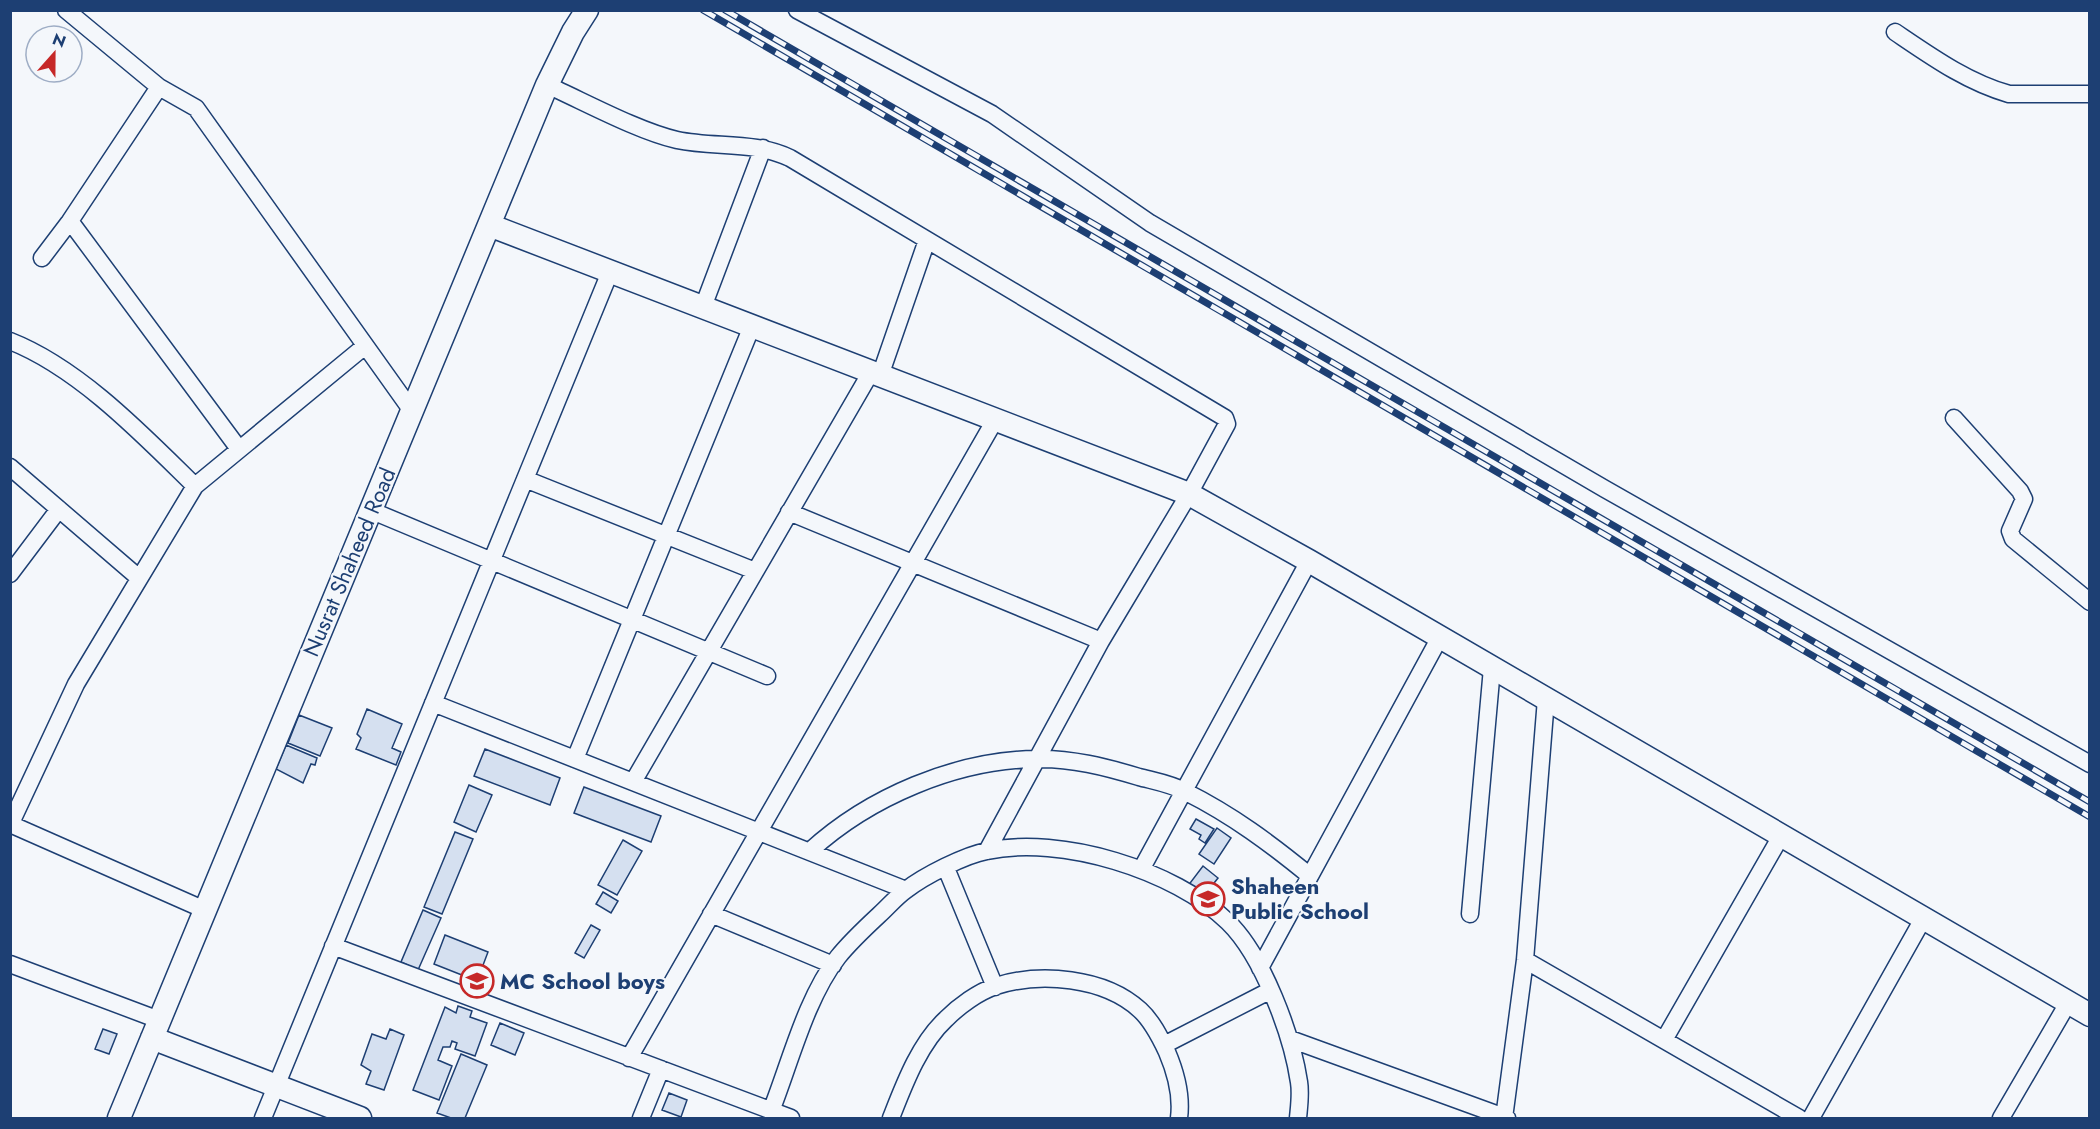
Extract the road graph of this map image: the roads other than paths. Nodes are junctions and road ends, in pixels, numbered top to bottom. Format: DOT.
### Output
graph roads {
  1 [pos="66,10"];
  2 [pos="587,10"];
  3 [pos="797,10"];
  4 [pos="1895,32"];
  5 [pos="547,85"];
  6 [pos="159,87"];
  7 [pos="2090,94"];
  8 [pos="763,148"];
  9 [pos="70,222"];
  10 [pos="489,225"];
  11 [pos="927,240"];
  12 [pos="42,258"];
  13 [pos="610,272"];
  14 [pos="703,307"];
  15 [pos="752,326"];
  16 [pos="10,341"];
  17 [pos="365,346"];
  18 [pos="875,374"];
  19 [pos="411,411"];
  20 [pos="1954,418"];
  21 [pos="995,420"];
  22 [pos="239,449"];
  23 [pos="10,467"];
  24 [pos="525,479"];
  25 [pos="195,486"];
  26 [pos="1189,494"];
  27 [pos="59,509"];
  28 [pos="370,510"];
  29 [pos="789,512"];
  30 [pos="666,536"];
  31 [pos="491,561"];
  32 [pos="1309,561"];
  33 [pos="911,565"];
  34 [pos="755,571"];
  35 [pos="10,574"];
  36 [pos="140,578"];
  37 [pos="2090,602"];
  38 [pos="632,620"];
  39 [pos="1440,637"];
  40 [pos="1101,641"];
  41 [pos="709,652"];
  42 [pos="1492,668"];
  43 [pos="767,676"];
  44 [pos="1546,699"];
  45 [pos="433,703"];
  46 [pos="575,759"];
  47 [pos="1035,759"];
  48 [pos="2090,764"];
  49 [pos="633,782"];
  50 [pos="1184,790"];
  51 [pos="11,824"];
  52 [pos="758,831"];
  53 [pos="1781,836"];
  54 [pos="810,851"];
  55 [pos="987,851"];
  56 [pos="946,868"];
  57 [pos="1142,868"];
  58 [pos="1310,876"];
  59 [pos="906,890"];
  60 [pos="205,910"];
  61 [pos="711,914"];
  62 [pos="1470,914"];
  63 [pos="1923,919"];
  64 [pos="333,946"];
  65 [pos="1525,960"];
  66 [pos="10,964"];
  67 [pos="833,964"];
  68 [pos="1260,968"];
  69 [pos="995,987"];
  70 [pos="1269,991"];
  71 [pos="2068,1003"];
  72 [pos="2090,1015"];
  73 [pos="155,1029"];
  74 [pos="1290,1039"];
  75 [pos="1664,1040"];
  76 [pos="1164,1045"];
  77 [pos="629,1058"];
  78 [pos="661,1069"];
  79 [pos="276,1086"];
  80 [pos="771,1111"];
  81 [pos="1505,1118"];
  82 [pos="119,1119"];
  83 [pos="263,1119"];
  84 [pos="360,1119"];
  85 [pos="641,1119"];
  86 [pos="791,1119"];
  87 [pos="891,1119"];
  88 [pos="1179,1119"];
  89 [pos="1298,1119"];
  90 [pos="1799,1119"];
  91 [pos="1811,1119"];
  92 [pos="2001,1119"];
  1 -- 6 [label="street"];
  2 -- 5 [label="street, Nusrat Shaheed Road"];
  3 -- 48 [label="street"];
  4 -- 7 [label="street"];
  5 -- 8 [label="street"];
  5 -- 10 [label="street, Nusrat Shaheed Road"];
  6 -- 9 [label="street"];
  6 -- 17 [label="street"];
  8 -- 11 [label="street"];
  8 -- 14 [label="street"];
  9 -- 12 [label="street"];
  9 -- 22 [label="street"];
  10 -- 13 [label="street"];
  10 -- 19 [label="street, Nusrat Shaheed Road"];
  11 -- 18 [label="street"];
  11 -- 26 [label="street"];
  13 -- 14 [label="street"];
  13 -- 24 [label="street"];
  14 -- 15 [label="street"];
  15 -- 18 [label="street"];
  15 -- 30 [label="street"];
  16 -- 25 [label="street"];
  17 -- 19 [label="street"];
  17 -- 22 [label="street"];
  18 -- 21 [label="street"];
  18 -- 29 [label="street"];
  19 -- 28 [label="street, Nusrat Shaheed Road"];
  20 -- 37 [label="street"];
  21 -- 26 [label="street"];
  21 -- 33 [label="street"];
  22 -- 25 [label="street"];
  23 -- 27 [label="street"];
  24 -- 30 [label="street"];
  24 -- 31 [label="street"];
  25 -- 36 [label="street"];
  26 -- 32 [label="street"];
  26 -- 40 [label="street"];
  27 -- 35 [label="street"];
  27 -- 36 [label="street"];
  28 -- 31 [label="street"];
  28 -- 60 [label="street, Nusrat Shaheed Road"];
  29 -- 33 [label="street"];
  29 -- 34 [label="street"];
  30 -- 34 [label="street"];
  30 -- 38 [label="street"];
  31 -- 38 [label="street"];
  31 -- 45 [label="street"];
  32 -- 39 [label="street"];
  32 -- 50 [label="street"];
  33 -- 40 [label="street"];
  33 -- 52 [label="street"];
  34 -- 41 [label="street"];
  36 -- 51 [label="street"];
  38 -- 41 [label="street"];
  38 -- 46 [label="street"];
  39 -- 42 [label="street"];
  39 -- 58 [label="street"];
  40 -- 47 [label="street"];
  41 -- 43 [label="street"];
  41 -- 49 [label="street"];
  42 -- 44 [label="street"];
  42 -- 62 [label="street"];
  44 -- 53 [label="street"];
  44 -- 65 [label="street"];
  45 -- 46 [label="street"];
  45 -- 64 [label="street"];
  46 -- 49 [label="street"];
  47 -- 50 [label="street"];
  47 -- 54 [label="street"];
  47 -- 55 [label="street"];
  49 -- 52 [label="street"];
  50 -- 57 [label="street"];
  50 -- 58 [label="street"];
  51 -- 60 [label="street"];
  52 -- 54 [label="street"];
  52 -- 61 [label="street"];
  53 -- 63 [label="street"];
  53 -- 75 [label="street"];
  54 -- 59 [label="street"];
  55 -- 56 [label="street"];
  55 -- 57 [label="street"];
  56 -- 59 [label="street"];
  56 -- 69 [label="street"];
  57 -- 68 [label="street"];
  58 -- 68 [label="street"];
  59 -- 67 [label="street"];
  60 -- 73 [label="street, Nusrat Shaheed Road"];
  61 -- 67 [label="street"];
  61 -- 77 [label="street"];
  63 -- 71 [label="street"];
  63 -- 91 [label="street"];
  64 -- 77 [label="street"];
  64 -- 79 [label="street"];
  65 -- 75 [label="street"];
  65 -- 81 [label="street"];
  66 -- 73 [label="street"];
  67 -- 80 [label="street"];
  68 -- 70 [label="street"];
  69 -- 76 [label="street"];
  69 -- 87 [label="street"];
  70 -- 74 [label="street"];
  70 -- 76 [label="street"];
  71 -- 72 [label="street"];
  71 -- 92 [label="street"];
  73 -- 79 [label="street"];
  73 -- 82 [label="street, Nusrat Shaheed Road"];
  74 -- 81 [label="street"];
  74 -- 89 [label="street"];
  75 -- 90 [label="street"];
  76 -- 88 [label="street"];
  77 -- 78 [label="street"];
  78 -- 80 [label="street"];
  78 -- 85 [label="street"];
  79 -- 83 [label="street"];
  79 -- 84 [label="street"];
  80 -- 86 [label="street"];
}
